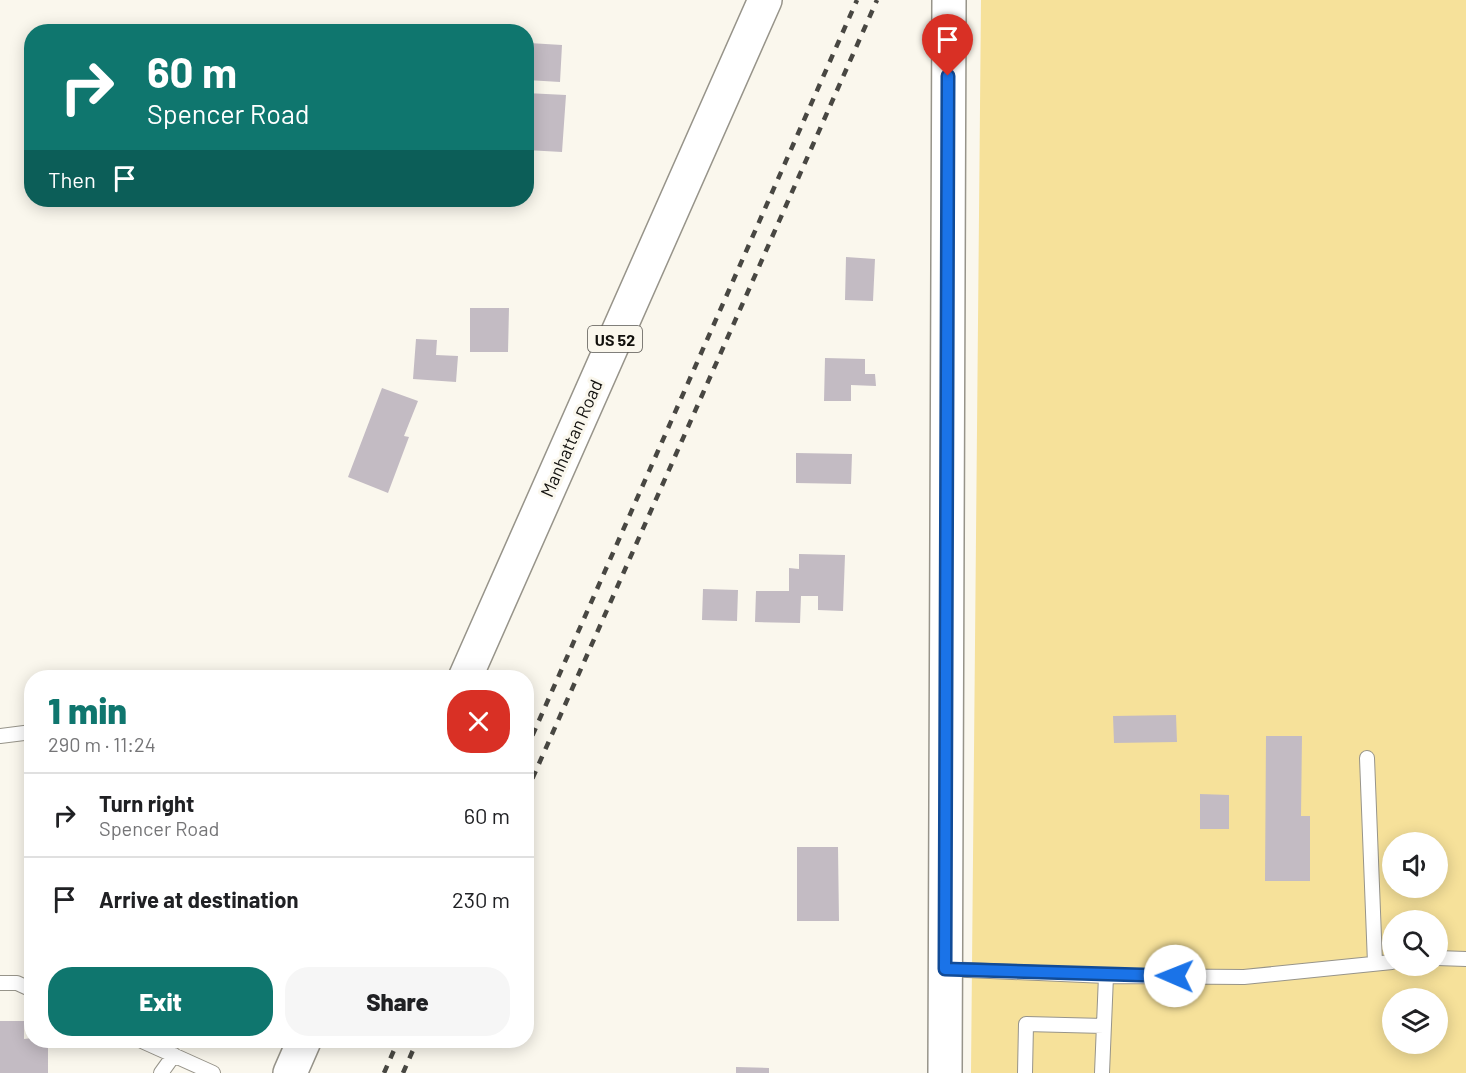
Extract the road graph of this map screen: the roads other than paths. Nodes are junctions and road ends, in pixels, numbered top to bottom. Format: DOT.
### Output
graph roads {
  1 [pos="765,0"];
  2 [pos="949,0"];
  3 [pos="469,670"];
  4 [pos="24,733"];
  5 [pos="0,736"];
  6 [pos="1366,758"];
  7 [pos="1448,958"];
  8 [pos="1466,959"];
  9 [pos="1375,963"];
  10 [pos="1382,963"];
  11 [pos="945,969"];
  12 [pos="1106,976"];
  13 [pos="0,983"];
  14 [pos="24,986"];
  15 [pos="1104,1026"];
  16 [pos="158,1048"];
  17 [pos="301,1048"];
  18 [pos="174,1055"];
  19 [pos="161,1073"];
  20 [pos="213,1073"];
  21 [pos="290,1073"];
  22 [pos="945,1073"];
  23 [pos="1025,1073"];
  24 [pos="1102,1073"];
  1 -- 3 [label="street, Manhattan Road / US 52"];
  2 -- 11 [label="street"];
  4 -- 5 [label="lane"];
  6 -- 9 [label="lane"];
  7 -- 8 [label="lane"];
  9 -- 10 [label="lane"];
  9 -- 12 [label="lane"];
  11 -- 12 [label="lane"];
  11 -- 22 [label="street"];
  12 -- 15 [label="lane"];
  13 -- 14 [label="lane"];
  15 -- 23 [label="lane"];
  15 -- 24 [label="lane"];
  16 -- 18 [label="lane"];
  17 -- 21 [label="street"];
  18 -- 19 [label="lane"];
  18 -- 20 [label="lane"];
}
